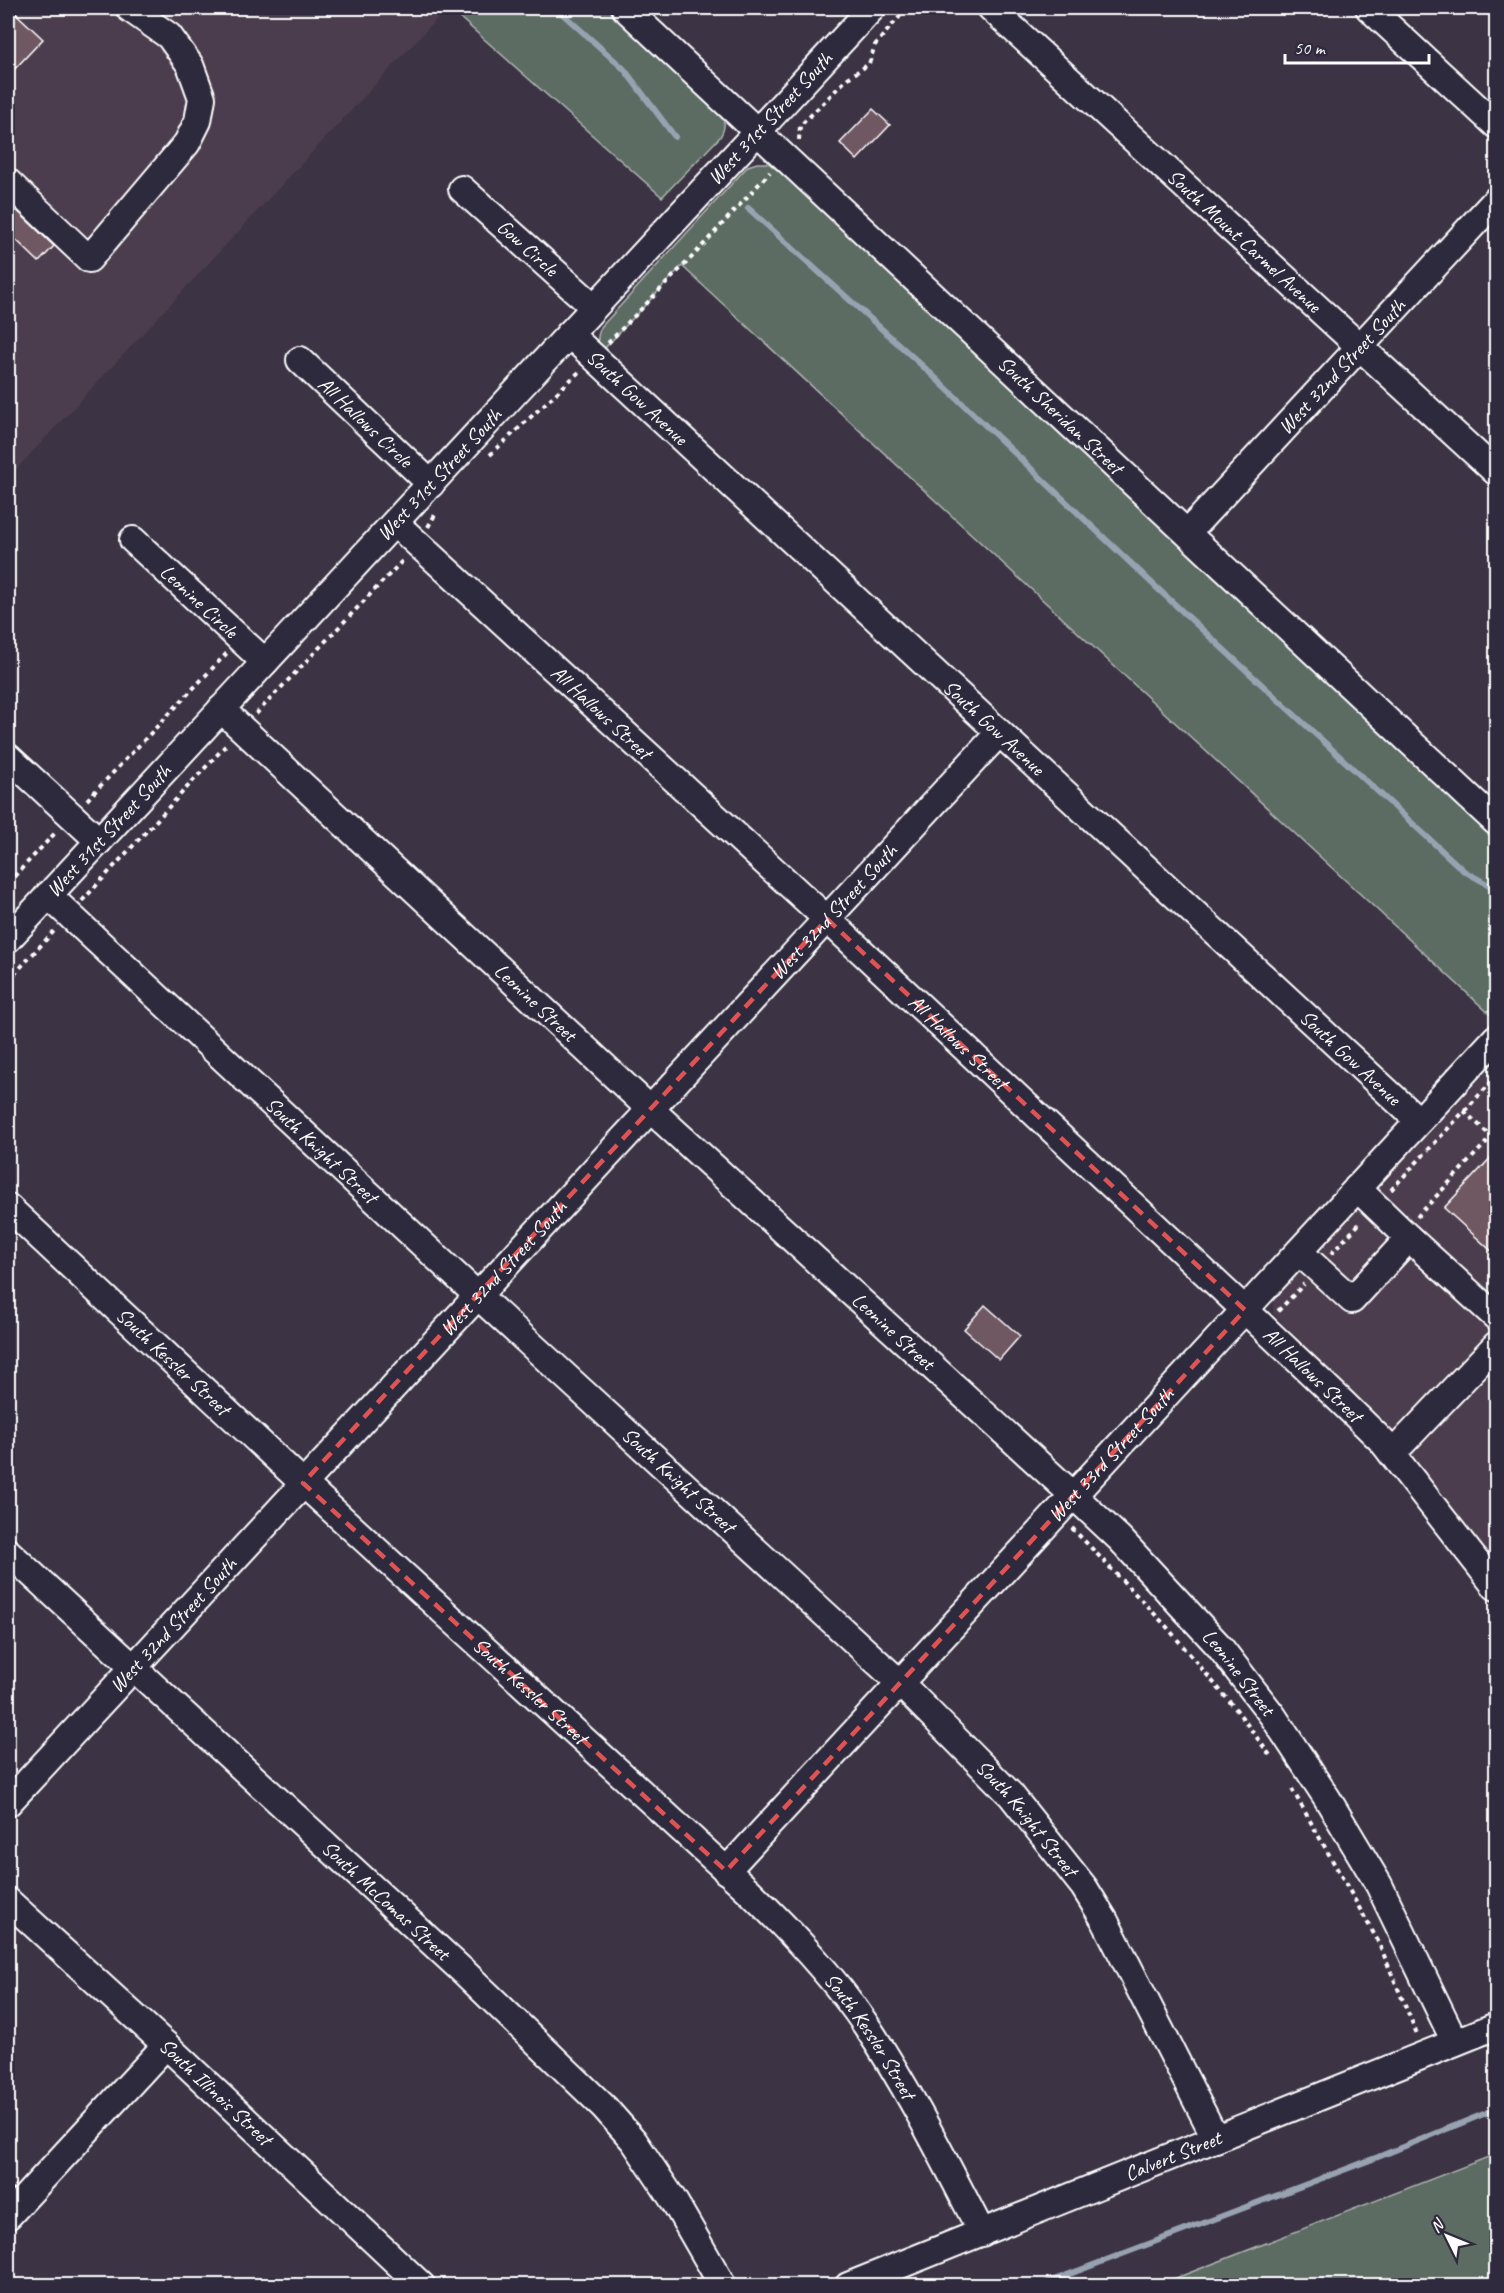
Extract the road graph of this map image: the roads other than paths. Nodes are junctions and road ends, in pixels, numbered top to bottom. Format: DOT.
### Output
graph roads {
  1 [pos="129,8"];
  2 [pos="626,8"];
  3 [pos="872,8"];
  4 [pos="991,8"];
  5 [pos="1369,8"];
  6 [pos="1497,125"];
  7 [pos="758,132"];
  8 [pos="8,182"];
  9 [pos="462,189"];
  10 [pos="1497,200"];
  11 [pos="594,307"];
  12 [pos="569,334"];
  13 [pos="1359,345"];
  14 [pos="300,360"];
  15 [pos="1497,472"];
  16 [pos="436,494"];
  17 [pos="395,523"];
  18 [pos="1188,531"];
  19 [pos="133,540"];
  20 [pos="265,662"];
  21 [pos="221,709"];
  22 [pos="999,733"];
  23 [pos="8,757"];
  24 [pos="1497,822"];
  25 [pos="99,841"];
  26 [pos="48,895"];
  27 [pos="826,919"];
  28 [pos="8,939"];
  29 [pos="1497,1038"];
  30 [pos="649,1108"];
  31 [pos="1419,1121"];
  32 [pos="1357,1188"];
  33 [pos="8,1207"];
  34 [pos="1406,1235"];
  35 [pos="1299,1252"];
  36 [pos="477,1295"];
  37 [pos="1245,1310"];
  38 [pos="1497,1317"];
  39 [pos="1497,1345"];
  40 [pos="1392,1454"];
  41 [pos="303,1483"];
  42 [pos="1074,1495"];
  43 [pos="8,1552"];
  44 [pos="1497,1587"];
  45 [pos="133,1668"];
  46 [pos="900,1683"];
  47 [pos="8,1803"];
  48 [pos="726,1871"];
  49 [pos="8,1902"];
  50 [pos="1497,2025"];
  51 [pos="1455,2042"];
  52 [pos="166,2045"];
  53 [pos="1216,2139"];
  54 [pos="8,2216"];
  55 [pos="982,2233"];
  56 [pos="422,2286"];
  57 [pos="723,2286"];
  58 [pos="848,2286"];
  1 -- 8 [label="street"];
  2 -- 7 [label="street, South Sheridan Street"];
  3 -- 7 [label="street, West 31st Street South"];
  4 -- 13 [label="street, South Mount Carmel Avenue"];
  5 -- 6 [label="street"];
  7 -- 11 [label="street, West 31st Street South"];
  7 -- 18 [label="street, South Sheridan Street"];
  9 -- 11 [label="street, Gow Circle"];
  10 -- 13 [label="street, West 32nd Street South"];
  11 -- 12 [label="street, West 31st Street South"];
  12 -- 16 [label="street, West 31st Street South"];
  12 -- 22 [label="street, South Gow Avenue"];
  13 -- 15 [label="street, South Mount Carmel Avenue"];
  13 -- 18 [label="street, West 32nd Street South"];
  14 -- 16 [label="street, All Hallows Circle"];
  16 -- 17 [label="street, West 31st Street South"];
  17 -- 20 [label="street, West 31st Street South"];
  17 -- 27 [label="street, All Hallows Street"];
  18 -- 24 [label="street, South Sheridan Street"];
  19 -- 20 [label="street, Leonine Circle"];
  20 -- 21 [label="street, West 31st Street South"];
  21 -- 25 [label="street, West 31st Street South"];
  21 -- 30 [label="street, Leonine Street"];
  22 -- 27 [label="street, West 32nd Street South"];
  22 -- 31 [label="street, South Gow Avenue"];
  23 -- 25 [label="street"];
  25 -- 26 [label="street, West 31st Street South"];
  26 -- 28 [label="street, West 31st Street South"];
  26 -- 36 [label="street, South Knight Street"];
  27 -- 30 [label="street, West 32nd Street South"];
  27 -- 37 [label="street, All Hallows Street"];
  29 -- 31 [label="street, West 33rd Street South"];
  30 -- 36 [label="street, West 32nd Street South"];
  30 -- 42 [label="street, Leonine Street"];
  31 -- 32 [label="street, West 33rd Street South"];
  32 -- 34 [label="street"];
  32 -- 35 [label="street, West 33rd Street South"];
  33 -- 41 [label="street, South Kessler Street"];
  34 -- 35 [label="street"];
  34 -- 38 [label="street"];
  35 -- 37 [label="street, West 33rd Street South"];
  36 -- 41 [label="street, West 32nd Street South"];
  36 -- 46 [label="street, South Knight Street"];
  37 -- 40 [label="street, All Hallows Street"];
  37 -- 42 [label="street, West 33rd Street South"];
  39 -- 40 [label="street"];
  40 -- 44 [label="street, All Hallows Street"];
  41 -- 45 [label="street, West 32nd Street South"];
  41 -- 48 [label="street, South Kessler Street"];
  42 -- 46 [label="street, West 33rd Street South"];
  42 -- 51 [label="street, Leonine Street"];
  43 -- 45 [label="street, South McComas Street"];
  45 -- 47 [label="street, West 32nd Street South"];
  45 -- 57 [label="street, South McComas Street"];
  46 -- 48 [label="street, West 33rd Street South"];
  46 -- 53 [label="street, South Knight Street"];
  48 -- 55 [label="street, South Kessler Street"];
  49 -- 52 [label="street, South Illinois Street"];
  50 -- 51 [label="street, Calvert Street"];
  51 -- 53 [label="street, Calvert Street"];
  52 -- 54 [label="street"];
  52 -- 56 [label="street, South Illinois Street"];
  53 -- 55 [label="street, Calvert Street"];
  55 -- 58 [label="street, Calvert Street"];
}
